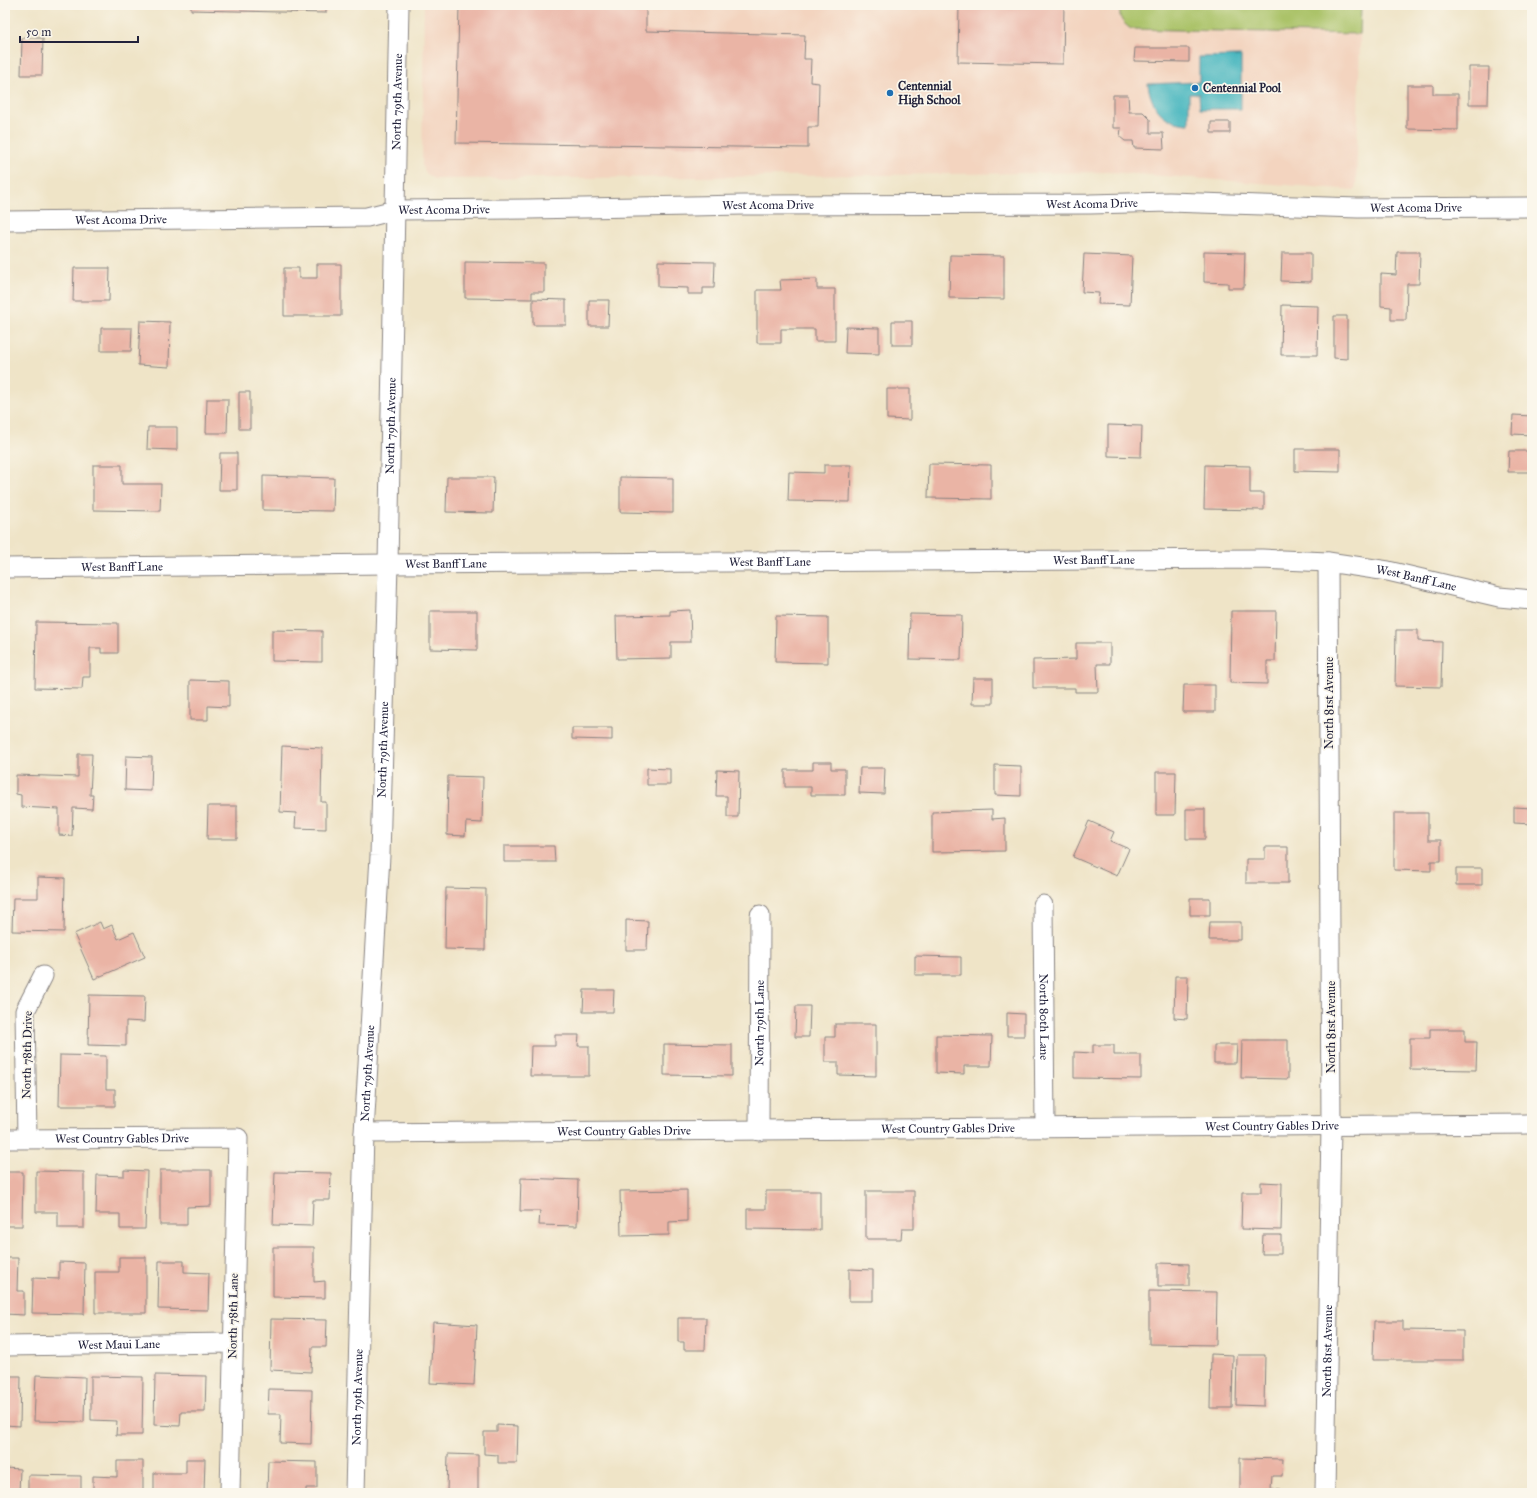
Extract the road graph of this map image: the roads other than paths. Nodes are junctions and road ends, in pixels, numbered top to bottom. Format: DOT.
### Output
graph roads {
  1 [pos="400,5"];
  2 [pos="1532,207"];
  3 [pos="396,210"];
  4 [pos="5,221"];
  5 [pos="1328,562"];
  6 [pos="388,564"];
  7 [pos="5,568"];
  8 [pos="1532,600"];
  9 [pos="1043,905"];
  10 [pos="760,915"];
  11 [pos="43,976"];
  12 [pos="1532,1124"];
  13 [pos="1331,1126"];
  14 [pos="1045,1128"];
  15 [pos="759,1131"];
  16 [pos="364,1133"];
  17 [pos="27,1138"];
  18 [pos="238,1138"];
  19 [pos="5,1139"];
  20 [pos="233,1343"];
  21 [pos="5,1346"];
  22 [pos="230,1493"];
  23 [pos="355,1493"];
  24 [pos="1325,1493"];
  1 -- 3 [label="street, North 79th Avenue"];
  2 -- 3 [label="street, West Acoma Drive"];
  3 -- 4 [label="street, West Acoma Drive"];
  3 -- 6 [label="street, North 79th Avenue"];
  5 -- 6 [label="street, West Banff Lane"];
  5 -- 8 [label="street, West Banff Lane"];
  5 -- 13 [label="street, North 81st Avenue"];
  6 -- 7 [label="street, West Banff Lane"];
  6 -- 16 [label="street, North 79th Avenue"];
  9 -- 14 [label="street, North 80th Lane"];
  10 -- 15 [label="street, North 79th Lane"];
  11 -- 17 [label="street, North 78th Drive"];
  12 -- 13 [label="street, West Country Gables Drive"];
  13 -- 14 [label="street, West Country Gables Drive"];
  13 -- 24 [label="street, North 81st Avenue"];
  14 -- 15 [label="street, West Country Gables Drive"];
  15 -- 16 [label="street, West Country Gables Drive"];
  16 -- 23 [label="street, North 79th Avenue"];
  17 -- 18 [label="street, West Country Gables Drive"];
  17 -- 19 [label="street, West Country Gables Drive"];
  18 -- 20 [label="street, North 78th Lane"];
  20 -- 21 [label="street, West Maui Lane"];
  20 -- 22 [label="street, North 78th Lane"];
}
